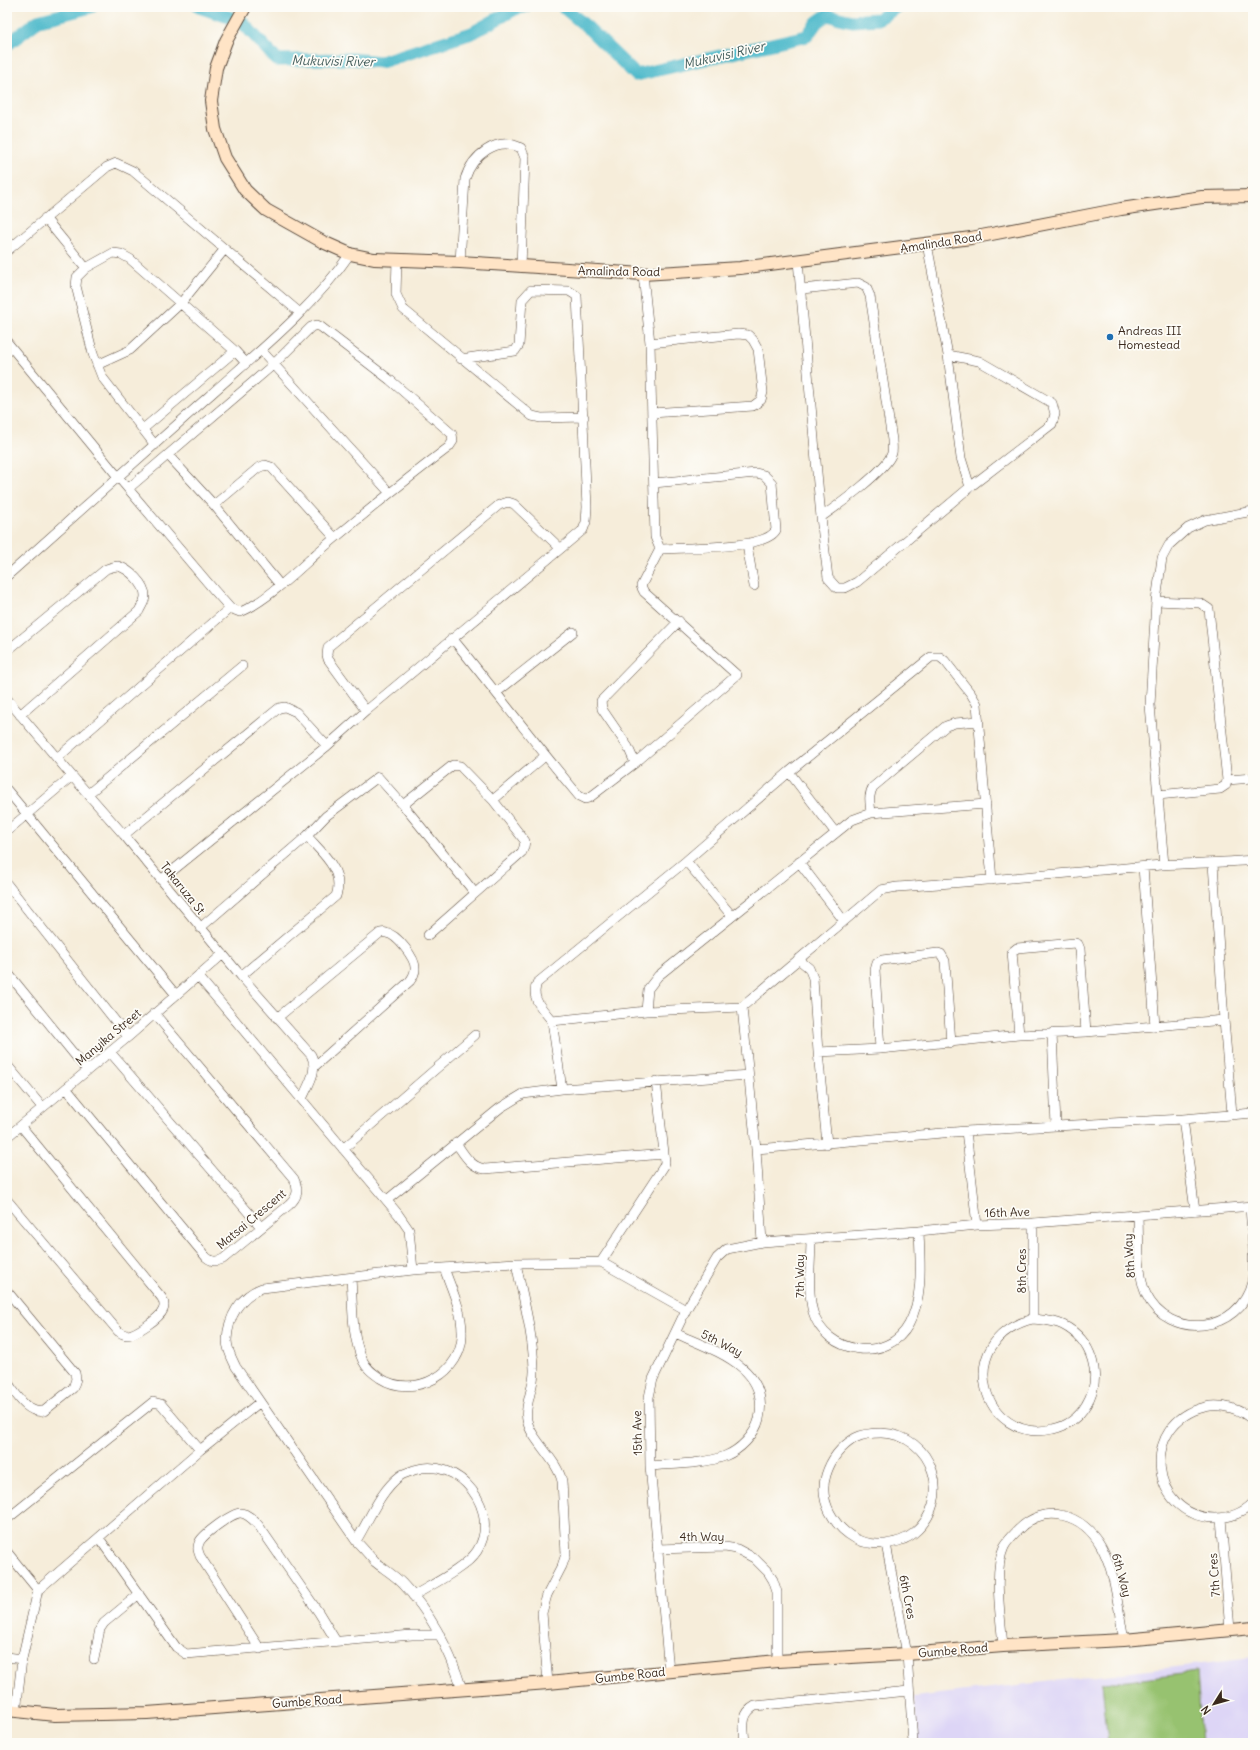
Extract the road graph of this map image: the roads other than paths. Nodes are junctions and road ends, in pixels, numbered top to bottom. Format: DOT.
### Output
graph roads {
  1 [pos="244,8"];
  2 [pos="1253,196"];
  3 [pos="45,218"];
  4 [pos="928,244"];
  5 [pos="224,250"];
  6 [pos="7,251"];
  7 [pos="350,254"];
  8 [pos="397,260"];
  9 [pos="798,261"];
  10 [pos="460,262"];
  11 [pos="520,267"];
  12 [pos="86,268"];
  13 [pos="643,274"];
  14 [pos="802,289"];
  15 [pos="180,303"];
  16 [pos="300,313"];
  17 [pos="7,342"];
  18 [pos="650,343"];
  19 [pos="261,350"];
  20 [pos="235,351"];
  21 [pos="948,355"];
  22 [pos="461,358"];
  23 [pos="246,363"];
  24 [pos="274,364"];
  25 [pos="97,365"];
  26 [pos="652,413"];
  27 [pos="584,417"];
  28 [pos="143,429"];
  29 [pos="155,445"];
  30 [pos="168,455"];
  31 [pos="119,478"];
  32 [pos="654,483"];
  33 [pos="970,487"];
  34 [pos="129,488"];
  35 [pos="389,492"];
  36 [pos="214,505"];
  37 [pos="1253,511"];
  38 [pos="821,517"];
  39 [pos="335,538"];
  40 [pos="747,544"];
  41 [pos="560,548"];
  42 [pos="660,549"];
  43 [pos="7,576"];
  44 [pos="280,585"];
  45 [pos="754,586"];
  46 [pos="1156,601"];
  47 [pos="230,608"];
  48 [pos="678,621"];
  49 [pos="573,632"];
  50 [pos="452,638"];
  51 [pos="7,651"];
  52 [pos="242,666"];
  53 [pos="497,692"];
  54 [pos="7,699"];
  55 [pos="366,710"];
  56 [pos="20,715"];
  57 [pos="979,721"];
  58 [pos="327,746"];
  59 [pos="545,756"];
  60 [pos="57,758"];
  61 [pos="635,763"];
  62 [pos="789,772"];
  63 [pos="72,776"];
  64 [pos="1253,778"];
  65 [pos="1227,780"];
  66 [pos="7,790"];
  67 [pos="88,794"];
  68 [pos="1158,795"];
  69 [pos="493,800"];
  70 [pos="986,804"];
  71 [pos="403,805"];
  72 [pos="871,812"];
  73 [pos="26,813"];
  74 [pos="7,831"];
  75 [pos="835,832"];
  76 [pos="124,835"];
  77 [pos="307,836"];
  78 [pos="1253,860"];
  79 [pos="686,861"];
  80 [pos="799,862"];
  81 [pos="1213,864"];
  82 [pos="1164,865"];
  83 [pos="1143,867"];
  84 [pos="161,880"];
  85 [pos="992,880"];
  86 [pos="7,884"];
  87 [pos="474,893"];
  88 [pos="732,916"];
  89 [pos="844,921"];
  90 [pos="200,928"];
  91 [pos="428,935"];
  92 [pos="223,954"];
  93 [pos="798,959"];
  94 [pos="7,972"];
  95 [pos="198,976"];
  96 [pos="241,976"];
  97 [pos="176,995"];
  98 [pos="742,1007"];
  99 [pos="646,1010"];
  100 [pos="154,1013"];
  101 [pos="277,1018"];
  102 [pos="1224,1020"];
  103 [pos="552,1021"];
  104 [pos="1156,1026"];
  105 [pos="1086,1032"];
  106 [pos="1052,1033"];
  107 [pos="475,1035"];
  108 [pos="1019,1035"];
  109 [pos="128,1037"];
  110 [pos="951,1043"];
  111 [pos="880,1049"];
  112 [pos="110,1052"];
  113 [pos="818,1052"];
  114 [pos="7,1065"];
  115 [pos="315,1066"];
  116 [pos="87,1070"];
  117 [pos="749,1075"];
  118 [pos="656,1081"];
  119 [pos="66,1088"];
  120 [pos="562,1088"];
  121 [pos="302,1099"];
  122 [pos="42,1108"];
  123 [pos="1253,1113"];
  124 [pos="1232,1114"];
  125 [pos="1183,1119"];
  126 [pos="21,1126"];
  127 [pos="1056,1126"];
  128 [pos="966,1131"];
  129 [pos="7,1137"];
  130 [pos="456,1143"];
  131 [pos="827,1144"];
  132 [pos="343,1149"];
  133 [pos="756,1149"];
  134 [pos="664,1154"];
  135 [pos="7,1200"];
  136 [pos="387,1200"];
  137 [pos="1252,1206"];
  138 [pos="1195,1211"];
  139 [pos="1138,1216"];
  140 [pos="1033,1223"];
  141 [pos="977,1225"];
  142 [pos="261,1228"];
  143 [pos="919,1231"];
  144 [pos="812,1239"];
  145 [pos="762,1242"];
  146 [pos="601,1262"];
  147 [pos="516,1263"];
  148 [pos="444,1268"];
  149 [pos="413,1270"];
  150 [pos="351,1278"];
  151 [pos="7,1291"];
  152 [pos="686,1310"];
  153 [pos="1033,1319"];
  154 [pos="675,1333"];
  155 [pos="7,1382"];
  156 [pos="260,1402"];
  157 [pos="1253,1421"];
  158 [pos="200,1450"];
  159 [pos="650,1466"];
  160 [pos="1253,1503"];
  161 [pos="1221,1518"];
  162 [pos="7,1519"];
  163 [pos="100,1538"];
  164 [pos="356,1541"];
  165 [pos="886,1544"];
  166 [pos="657,1549"];
  167 [pos="7,1552"];
  168 [pos="38,1590"];
  169 [pos="139,1594"];
  170 [pos="413,1596"];
  171 [pos="1253,1628"];
  172 [pos="1230,1630"];
  173 [pos="440,1635"];
  174 [pos="1124,1640"];
  175 [pos="336,1641"];
  176 [pos="1003,1646"];
  177 [pos="260,1648"];
  178 [pos="907,1654"];
  179 [pos="7,1657"];
  180 [pos="94,1659"];
  181 [pos="22,1660"];
  182 [pos="777,1661"];
  183 [pos="669,1671"];
  184 [pos="548,1683"];
  185 [pos="462,1689"];
  186 [pos="909,1691"];
  187 [pos="11,1711"];
  188 [pos="745,1743"];
  189 [pos="912,1743"];
  1 -- 7 [label="street, Amalinda Road"];
  2 -- 4 [label="street, Amalinda Road"];
  3 -- 5 [label="street"];
  3 -- 6 [label="street"];
  3 -- 12 [label="street"];
  4 -- 9 [label="street, Amalinda Road"];
  4 -- 21 [label="street"];
  5 -- 15 [label="street"];
  5 -- 16 [label="street"];
  7 -- 8 [label="street, Amalinda Road"];
  7 -- 16 [label="street"];
  8 -- 10 [label="street, Amalinda Road"];
  8 -- 22 [label="street"];
  9 -- 13 [label="street, Amalinda Road"];
  9 -- 14 [label="street"];
  10 -- 11 [label="street, Amalinda Road"];
  10 -- 11 [label="street"];
  11 -- 13 [label="street, Amalinda Road"];
  12 -- 15 [label="street"];
  12 -- 25 [label="street"];
  13 -- 18 [label="street"];
  14 -- 38 [label="street"];
  14 -- 38 [label="street"];
  15 -- 20 [label="street"];
  15 -- 25 [label="street"];
  16 -- 19 [label="street"];
  17 -- 31 [label="street"];
  18 -- 26 [label="street"];
  18 -- 26 [label="street"];
  19 -- 23 [label="street"];
  19 -- 24 [label="street"];
  20 -- 23 [label="street"];
  20 -- 28 [label="street"];
  21 -- 33 [label="street"];
  21 -- 33 [label="street"];
  22 -- 27 [label="street"];
  22 -- 27 [label="street"];
  23 -- 29 [label="street"];
  24 -- 30 [label="street"];
  24 -- 35 [label="street"];
  24 -- 35 [label="street"];
  25 -- 28 [label="street"];
  26 -- 32 [label="street"];
  27 -- 41 [label="street"];
  28 -- 29 [label="street"];
  29 -- 31 [label="street"];
  30 -- 34 [label="street"];
  30 -- 36 [label="street"];
  31 -- 34 [label="street"];
  31 -- 43 [label="street"];
  32 -- 40 [label="street"];
  32 -- 42 [label="street"];
  33 -- 38 [label="street"];
  34 -- 47 [label="street"];
  35 -- 39 [label="street"];
  36 -- 39 [label="street"];
  36 -- 44 [label="street"];
  37 -- 46 [label="street"];
  39 -- 44 [label="street"];
  40 -- 42 [label="street"];
  40 -- 45 [label="street"];
  41 -- 50 [label="street"];
  41 -- 55 [label="street"];
  42 -- 48 [label="street"];
  44 -- 47 [label="street"];
  46 -- 65 [label="street"];
  46 -- 68 [label="street"];
  47 -- 60 [label="street"];
  48 -- 61 [label="street"];
  48 -- 61 [label="street"];
  49 -- 53 [label="street"];
  50 -- 53 [label="street"];
  50 -- 55 [label="street"];
  51 -- 56 [label="street"];
  52 -- 67 [label="street"];
  53 -- 59 [label="street"];
  54 -- 56 [label="street, Takaruza St"];
  55 -- 58 [label="street"];
  56 -- 60 [label="street, Takaruza St"];
  57 -- 62 [label="street"];
  57 -- 70 [label="street"];
  57 -- 72 [label="street"];
  58 -- 76 [label="street"];
  58 -- 84 [label="street"];
  59 -- 61 [label="street"];
  59 -- 69 [label="street"];
  60 -- 63 [label="street, Takaruza St"];
  62 -- 75 [label="street"];
  62 -- 79 [label="street"];
  63 -- 67 [label="street, Takaruza St"];
  63 -- 73 [label="street"];
  64 -- 65 [label="street"];
  65 -- 68 [label="street"];
  66 -- 73 [label="street"];
  67 -- 76 [label="street, Takaruza St"];
  68 -- 82 [label="street"];
  69 -- 71 [label="street"];
  69 -- 87 [label="street"];
  70 -- 72 [label="street"];
  70 -- 85 [label="street"];
  71 -- 77 [label="street"];
  71 -- 87 [label="street"];
  72 -- 75 [label="street"];
  73 -- 74 [label="street"];
  73 -- 97 [label="street"];
  75 -- 80 [label="street"];
  76 -- 84 [label="street, Takaruza St"];
  77 -- 90 [label="street"];
  77 -- 96 [label="street"];
  78 -- 81 [label="street"];
  79 -- 88 [label="street"];
  79 -- 103 [label="street"];
  80 -- 88 [label="street"];
  80 -- 89 [label="street"];
  81 -- 82 [label="street"];
  81 -- 102 [label="street"];
  82 -- 83 [label="street"];
  83 -- 85 [label="street"];
  83 -- 104 [label="street"];
  84 -- 90 [label="street, Takaruza St"];
  85 -- 89 [label="street"];
  86 -- 109 [label="street"];
  87 -- 91 [label="street"];
  88 -- 99 [label="street"];
  89 -- 93 [label="street"];
  90 -- 92 [label="street, Takaruza St"];
  92 -- 95 [label="street, Manyika Street"];
  92 -- 96 [label="street, Takaruza St"];
  93 -- 98 [label="street"];
  93 -- 113 [label="street"];
  94 -- 116 [label="street"];
  95 -- 97 [label="street, Manyika Street"];
  95 -- 121 [label="street"];
  96 -- 101 [label="street, Takaruza St"];
  97 -- 100 [label="street, Manyika Street"];
  98 -- 99 [label="street"];
  98 -- 117 [label="street"];
  99 -- 103 [label="street"];
  100 -- 109 [label="street, Manyika Street"];
  100 -- 142 [label="street, Matsai Crescent"];
  101 -- 115 [label="street, Takaruza St"];
  101 -- 115 [label="street"];
  102 -- 104 [label="street"];
  102 -- 124 [label="street"];
  103 -- 120 [label="street"];
  104 -- 105 [label="street"];
  105 -- 106 [label="street"];
  105 -- 108 [label="street"];
  106 -- 108 [label="street"];
  106 -- 127 [label="street"];
  107 -- 132 [label="street"];
  108 -- 110 [label="street"];
  109 -- 112 [label="street, Manyika Street"];
  110 -- 111 [label="street"];
  110 -- 111 [label="street"];
  111 -- 113 [label="street"];
  112 -- 116 [label="street, Manyika Street"];
  112 -- 142 [label="street"];
  113 -- 131 [label="street"];
  114 -- 122 [label="street"];
  115 -- 121 [label="street"];
  116 -- 119 [label="street, Manyika Street"];
  117 -- 118 [label="street"];
  117 -- 133 [label="street"];
  118 -- 120 [label="street"];
  118 -- 134 [label="street"];
  119 -- 122 [label="street, Manyika Street"];
  119 -- 142 [label="street, Matsai Crescent"];
  120 -- 130 [label="street"];
  121 -- 132 [label="street"];
  122 -- 126 [label="street, Manyika Street"];
  123 -- 124 [label="street"];
  124 -- 125 [label="street"];
  125 -- 127 [label="street"];
  125 -- 138 [label="street"];
  126 -- 129 [label="street, Manyika Street"];
  126 -- 135 [label="street"];
  127 -- 128 [label="street"];
  128 -- 131 [label="street"];
  128 -- 141 [label="street"];
  130 -- 134 [label="street"];
  130 -- 136 [label="street"];
  131 -- 133 [label="street"];
  132 -- 136 [label="street"];
  133 -- 145 [label="street"];
  134 -- 146 [label="street"];
  136 -- 149 [label="street"];
  137 -- 138 [label="street, 16th Ave"];
  137 -- 139 [label="street, 8th Way"];
  138 -- 139 [label="street, 16th Ave"];
  139 -- 140 [label="street, 16th Ave"];
  140 -- 141 [label="street, 16th Ave"];
  140 -- 153 [label="street, 8th Cres"];
  141 -- 143 [label="street, 16th Ave"];
  143 -- 144 [label="street, 16th Ave"];
  143 -- 144 [label="street, 7th Way"];
  144 -- 145 [label="street, 16th Ave"];
  145 -- 152 [label="street, 15th Ave"];
  146 -- 147 [label="street"];
  146 -- 152 [label="street"];
  147 -- 148 [label="street"];
  147 -- 184 [label="street"];
  148 -- 149 [label="street"];
  148 -- 150 [label="street"];
  149 -- 150 [label="street"];
  150 -- 156 [label="street"];
  151 -- 155 [label="street"];
  152 -- 154 [label="street, 15th Ave"];
  153 -- 153 [label="street"];
  154 -- 159 [label="street, 15th Ave"];
  154 -- 159 [label="street, 5th Way"];
  156 -- 158 [label="street"];
  156 -- 164 [label="street"];
  157 -- 161 [label="street"];
  158 -- 162 [label="street"];
  158 -- 163 [label="street"];
  159 -- 166 [label="street, 15th Ave"];
  160 -- 161 [label="street"];
  161 -- 172 [label="street, 7th Cres"];
  163 -- 168 [label="street"];
  163 -- 169 [label="street"];
  164 -- 170 [label="street"];
  164 -- 170 [label="street"];
  165 -- 165 [label="street"];
  165 -- 178 [label="street, 6th Cres"];
  166 -- 182 [label="street, 4th Way"];
  166 -- 183 [label="street, 15th Ave"];
  167 -- 168 [label="street"];
  168 -- 181 [label="street"];
  169 -- 177 [label="street"];
  169 -- 180 [label="street"];
  170 -- 173 [label="street"];
  171 -- 172 [label="street, Gumbe Road"];
  172 -- 174 [label="street, Gumbe Road"];
  173 -- 175 [label="street"];
  173 -- 185 [label="street"];
  174 -- 176 [label="street, Gumbe Road"];
  174 -- 176 [label="street, 6th Way"];
  175 -- 177 [label="street"];
  175 -- 177 [label="street"];
  176 -- 178 [label="street, Gumbe Road"];
  178 -- 182 [label="street, Gumbe Road"];
  178 -- 186 [label="street, 6th Cres"];
  179 -- 181 [label="street"];
  181 -- 187 [label="street"];
  182 -- 183 [label="street, Gumbe Road"];
  183 -- 184 [label="street, Gumbe Road"];
  184 -- 185 [label="street, Gumbe Road"];
  185 -- 187 [label="street, Gumbe Road"];
  186 -- 188 [label="street"];
  186 -- 189 [label="street, 6th Cres"];
}
